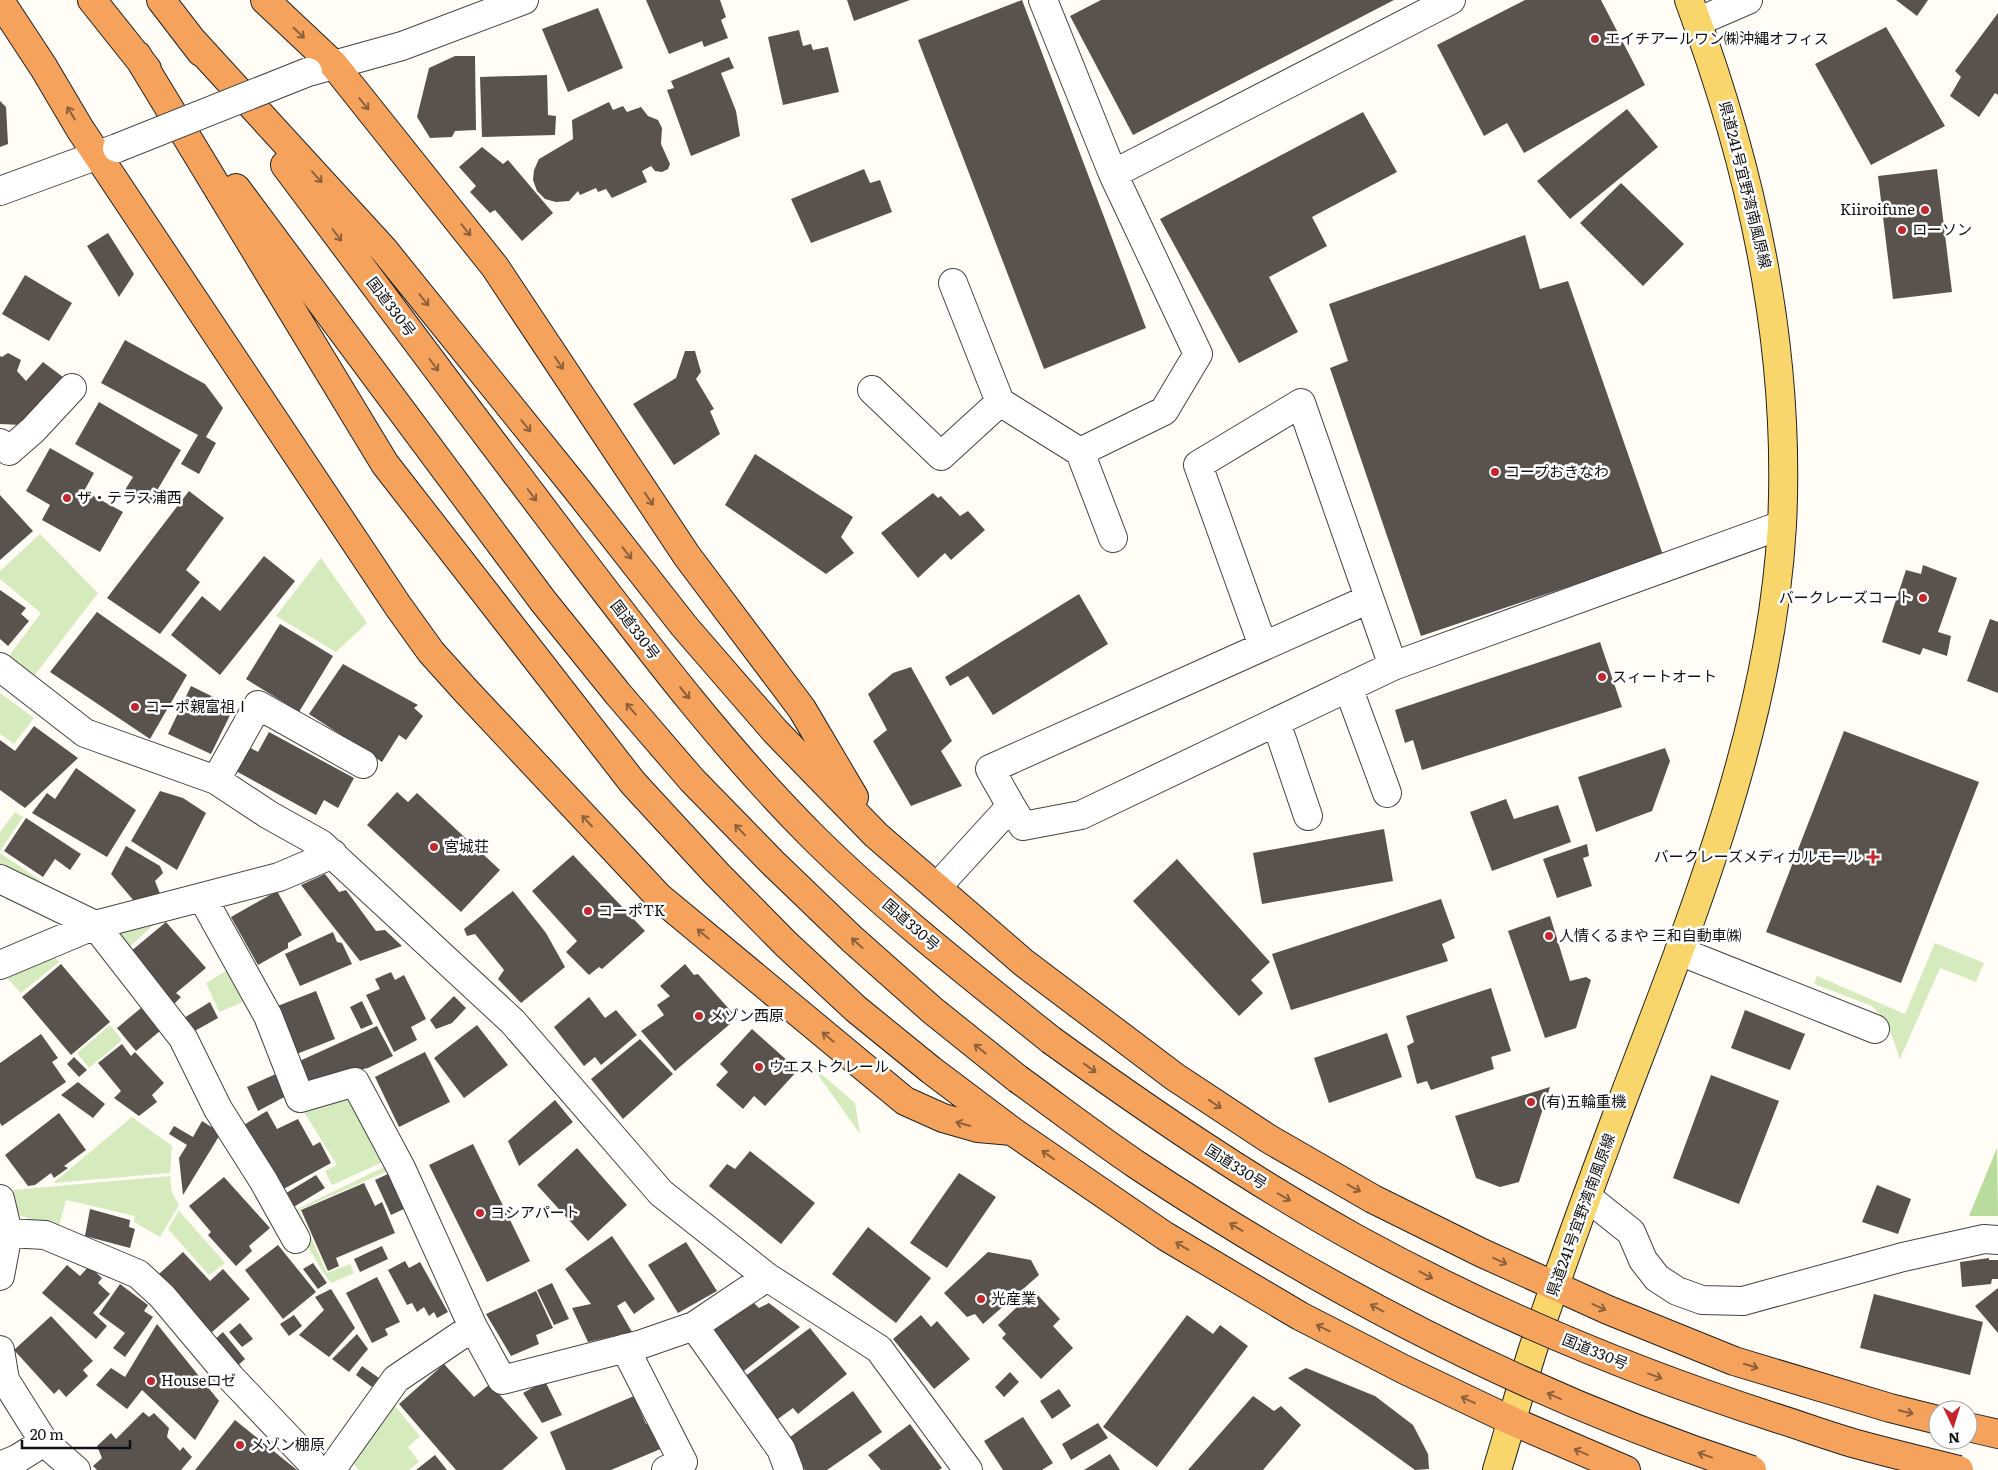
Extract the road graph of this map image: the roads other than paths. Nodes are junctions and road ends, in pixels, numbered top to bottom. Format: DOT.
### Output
graph roads {
  1 [pos="92,0"];
  2 [pos="161,0"];
  3 [pos="265,0"];
  4 [pos="524,0"];
  5 [pos="1043,0"];
  6 [pos="1452,0"];
  7 [pos="1748,0"];
  8 [pos="0,2"];
  9 [pos="1693,11"];
  10 [pos="190,38"];
  11 [pos="137,55"];
  12 [pos="334,65"];
  13 [pos="107,151"];
  14 [pos="1113,174"];
  15 [pos="0,191"];
  16 [pos="953,284"];
  17 [pos="72,388"];
  18 [pos="872,390"];
  19 [pos="1000,402"];
  20 [pos="0,443"];
  21 [pos="1080,452"];
  22 [pos="1782,525"];
  23 [pos="1113,538"];
  24 [pos="1369,598"];
  25 [pos="1263,646"];
  26 [pos="1393,666"];
  27 [pos="0,667"];
  28 [pos="1348,687"];
  29 [pos="1276,722"];
  30 [pos="363,764"];
  31 [pos="216,780"];
  32 [pos="1387,793"];
  33 [pos="1012,806"];
  34 [pos="1308,816"];
  35 [pos="876,835"];
  36 [pos="333,854"];
  37 [pos="0,879"];
  38 [pos="937,887"];
  39 [pos="202,897"];
  40 [pos="95,925"];
  41 [pos="1679,951"];
  42 [pos="0,965"];
  43 [pos="1875,1029"];
  44 [pos="1012,1130"];
  45 [pos="1587,1197"];
  46 [pos="0,1199"];
  47 [pos="8,1233"];
  48 [pos="296,1239"];
  49 [pos="1998,1240"];
  50 [pos="0,1276"];
  51 [pos="767,1277"];
  52 [pos="1555,1286"];
  53 [pos="694,1326"];
  54 [pos="473,1327"];
  55 [pos="625,1348"];
  56 [pos="0,1350"];
  57 [pos="1928,1418"];
  58 [pos="1512,1421"];
  59 [pos="1978,1429"];
  60 [pos="1998,1434"];
  61 [pos="44,1442"];
  62 [pos="0,1466"];
  63 [pos="76,1470"];
  64 [pos="315,1470"];
  65 [pos="331,1470"];
  66 [pos="666,1470"];
  67 [pos="790,1470"];
  68 [pos="968,1470"];
  69 [pos="1498,1470"];
  70 [pos="1626,1470"];
  71 [pos="1752,1470"];
  72 [pos="1959,1470"];
  1 -- 11 [label="highway"];
  2 -- 10 [label="highway, 国道330号"];
  3 -- 12 [label="highway, one-way"];
  4 -- 12 [label="street"];
  5 -- 14 [label="street"];
  6 -- 14 [label="street"];
  7 -- 9 [label="street"];
  13 -- 8 [label="highway, one-way"];
  9 -- 22 [label="main road, 県道241号宜野湾南風原線"];
  10 -- 35 [label="highway, one-way"];
  10 -- 72 [label="highway, 国道330号, one-way, bridge"];
  11 -- 44 [label="highway"];
  71 -- 11 [label="highway, one-way, bridge"];
  12 -- 13 [label="street, bridge"];
  12 -- 35 [label="highway, one-way"];
  13 -- 15 [label="street"];
  44 -- 13 [label="highway, one-way"];
  14 -- 21 [label="street"];
  16 -- 19 [label="street"];
  17 -- 20 [label="street"];
  18 -- 19 [label="street"];
  19 -- 21 [label="street"];
  21 -- 23 [label="street"];
  22 -- 26 [label="street"];
  22 -- 41 [label="main road, 県道241号宜野湾南風原線"];
  24 -- 25 [label="street"];
  24 -- 25 [label="street"];
  24 -- 26 [label="street"];
  25 -- 33 [label="street"];
  26 -- 28 [label="street"];
  27 -- 31 [label="street"];
  28 -- 29 [label="street"];
  28 -- 32 [label="street"];
  29 -- 33 [label="street"];
  29 -- 34 [label="street"];
  30 -- 31 [label="street"];
  31 -- 36 [label="street"];
  33 -- 38 [label="street"];
  35 -- 38 [label="highway"];
  36 -- 39 [label="street"];
  36 -- 51 [label="street"];
  37 -- 40 [label="street"];
  38 -- 52 [label="highway, one-way"];
  39 -- 40 [label="street"];
  39 -- 54 [label="street"];
  40 -- 42 [label="street"];
  40 -- 48 [label="street"];
  41 -- 43 [label="street"];
  41 -- 45 [label="main road, 県道241号宜野湾南風原線"];
  58 -- 44 [label="highway, one-way"];
  45 -- 49 [label="street"];
  45 -- 52 [label="main road, 県道241号宜野湾南風原線"];
  46 -- 47 [label="street"];
  47 -- 50 [label="street"];
  47 -- 64 [label="street"];
  51 -- 53 [label="street"];
  51 -- 68 [label="street"];
  52 -- 57 [label="highway, one-way"];
  52 -- 58 [label="main road, 県道241号宜野湾南風原線"];
  53 -- 55 [label="street"];
  53 -- 67 [label="street"];
  54 -- 55 [label="street"];
  54 -- 65 [label="street"];
  55 -- 66 [label="street"];
  56 -- 61 [label="street"];
  58 -- 69 [label="main road, 県道241号宜野湾南風原線"];
  70 -- 58 [label="highway, one-way"];
  59 -- 60 [label="highway"];
  61 -- 62 [label="street"];
  61 -- 63 [label="street"];
}
